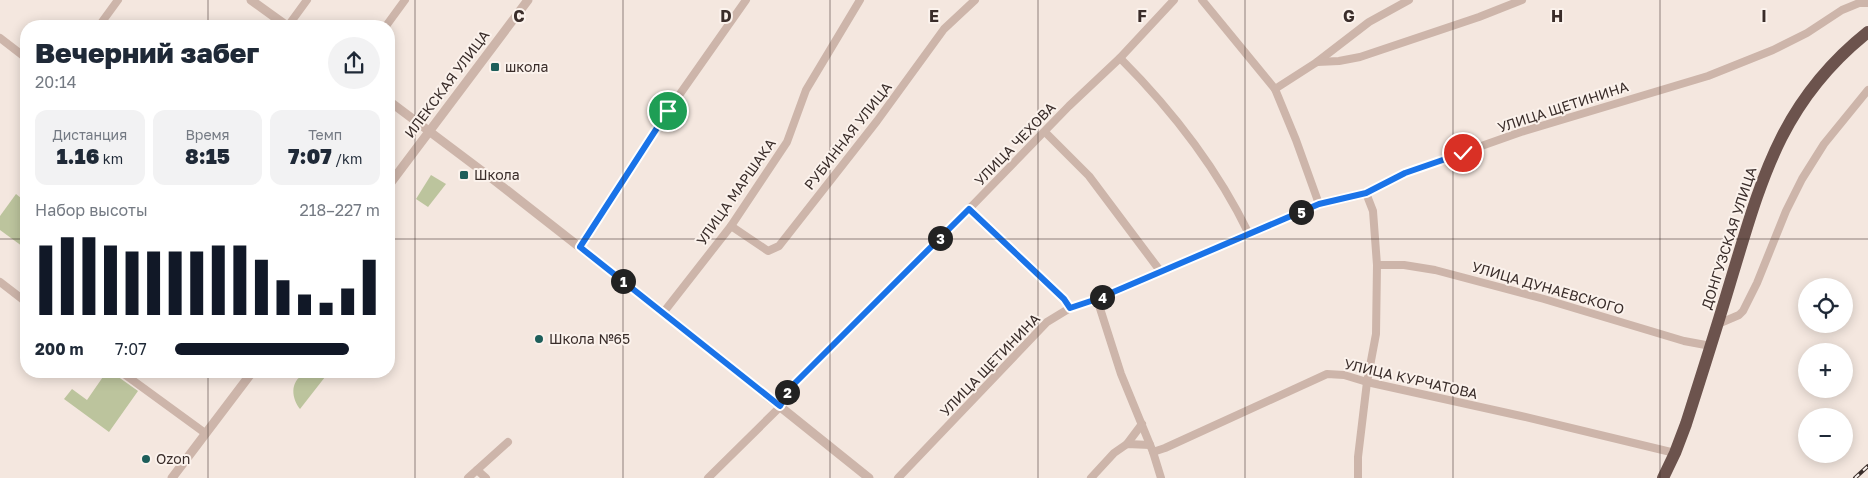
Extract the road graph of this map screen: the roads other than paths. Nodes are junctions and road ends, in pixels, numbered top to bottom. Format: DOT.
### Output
graph roads {
  1 [pos="118,0"];
  2 [pos="251,0"];
  3 [pos="307,0"];
  4 [pos="405,0"];
  5 [pos="528,0"];
  6 [pos="746,0"];
  7 [pos="860,0"];
  8 [pos="975,0"];
  9 [pos="1174,0"];
  10 [pos="1202,0"];
  11 [pos="1409,0"];
  12 [pos="1522,0"];
  13 [pos="1868,3"];
  14 [pos="103,20"];
  15 [pos="279,20"];
  16 [pos="292,20"];
  17 [pos="390,20"];
  18 [pos="1868,33"];
  19 [pos="0,38"];
  20 [pos="20,53"];
  21 [pos="1120,58"];
  22 [pos="1317,62"];
  23 [pos="1275,89"];
  24 [pos="1868,90"];
  25 [pos="395,105"];
  26 [pos="430,131"];
  27 [pos="1045,132"];
  28 [pos="395,176"];
  29 [pos="1366,193"];
  30 [pos="1319,204"];
  31 [pos="969,209"];
  32 [pos="731,226"];
  33 [pos="1248,234"];
  34 [pos="580,247"];
  35 [pos="1377,265"];
  36 [pos="1161,272"];
  37 [pos="0,282"];
  38 [pos="20,297"];
  39 [pos="1097,299"];
  40 [pos="1070,308"];
  41 [pos="663,313"];
  42 [pos="1718,324"];
  43 [pos="1711,346"];
  44 [pos="133,378"];
  45 [pos="248,378"];
  46 [pos="1367,382"];
  47 [pos="780,406"];
  48 [pos="1142,424"];
  49 [pos="205,433"];
  50 [pos="508,442"];
  51 [pos="1127,444"];
  52 [pos="1151,448"];
  53 [pos="1675,453"];
  54 [pos="476,470"];
  55 [pos="172,478"];
  56 [pos="468,478"];
  57 [pos="486,478"];
  58 [pos="708,478"];
  59 [pos="869,478"];
  60 [pos="898,478"];
  61 [pos="1091,478"];
  62 [pos="1161,478"];
  63 [pos="1358,478"];
  64 [pos="1663,478"];
  1 -- 14 [label="street"];
  2 -- 15 [label="street"];
  3 -- 16 [label="street"];
  4 -- 17 [label="street"];
  5 -- 26 [label="street, ИЛЕКСКАЯ УЛИЦА"];
  6 -- 34 [label="street"];
  7 -- 32 [label="street, УЛИЦА МАРШАКА"];
  8 -- 32 [label="street, РУБИННАЯ УЛИЦА"];
  9 -- 21 [label="street, УЛИЦА ЧЕХОВА"];
  10 -- 23 [label="street"];
  11 -- 22 [label="street"];
  12 -- 22 [label="street"];
  13 -- 29 [label="street, УЛИЦА ЩЕТИНИНА"];
  18 -- 42 [label="highway, ДОНГУЗСКАЯ УЛИЦА"];
  19 -- 20 [label="street"];
  21 -- 27 [label="street, УЛИЦА ЧЕХОВА"];
  21 -- 33 [label="street"];
  22 -- 23 [label="street"];
  23 -- 30 [label="street"];
  24 -- 42 [label="street"];
  25 -- 26 [label="street"];
  26 -- 28 [label="street, ИЛЕКСКАЯ УЛИЦА"];
  26 -- 34 [label="street"];
  27 -- 31 [label="street, УЛИЦА ЧЕХОВА"];
  27 -- 36 [label="street"];
  29 -- 30 [label="street, УЛИЦА ЩЕТИНИНА"];
  29 -- 35 [label="street"];
  30 -- 33 [label="street, УЛИЦА ЩЕТИНИНА"];
  31 -- 40 [label="street"];
  31 -- 47 [label="street, УЛИЦА ЧЕХОВА"];
  32 -- 41 [label="street, УЛИЦА МАРШАКА"];
  33 -- 36 [label="street, УЛИЦА ЩЕТИНИНА"];
  34 -- 41 [label="street"];
  35 -- 43 [label="street, УЛИЦА ДУНАЕВСКОГО"];
  35 -- 46 [label="street"];
  36 -- 39 [label="street, УЛИЦА ЩЕТИНИНА"];
  37 -- 38 [label="street"];
  39 -- 40 [label="street, УЛИЦА ЩЕТИНИНА"];
  39 -- 48 [label="street"];
  40 -- 60 [label="street, УЛИЦА ЩЕТИНИНА"];
  41 -- 47 [label="street"];
  42 -- 43 [label="highway, ДОНГУЗСКАЯ УЛИЦА"];
  43 -- 53 [label="highway, ДОНГУЗСКАЯ УЛИЦА"];
  44 -- 49 [label="street"];
  45 -- 49 [label="street"];
  46 -- 52 [label="street, УЛИЦА КУРЧАТОВА"];
  46 -- 53 [label="street, УЛИЦА КУРЧАТОВА"];
  46 -- 63 [label="street"];
  47 -- 58 [label="street, УЛИЦА ЧЕХОВА"];
  47 -- 59 [label="street"];
  48 -- 51 [label="street"];
  48 -- 52 [label="street"];
  49 -- 55 [label="street"];
  50 -- 54 [label="street"];
  51 -- 52 [label="street, УЛИЦА КУРЧАТОВА"];
  51 -- 61 [label="street"];
  52 -- 62 [label="street"];
  53 -- 64 [label="highway, ДОНГУЗСКАЯ УЛИЦА"];
  54 -- 56 [label="street"];
  54 -- 57 [label="street"];
}
